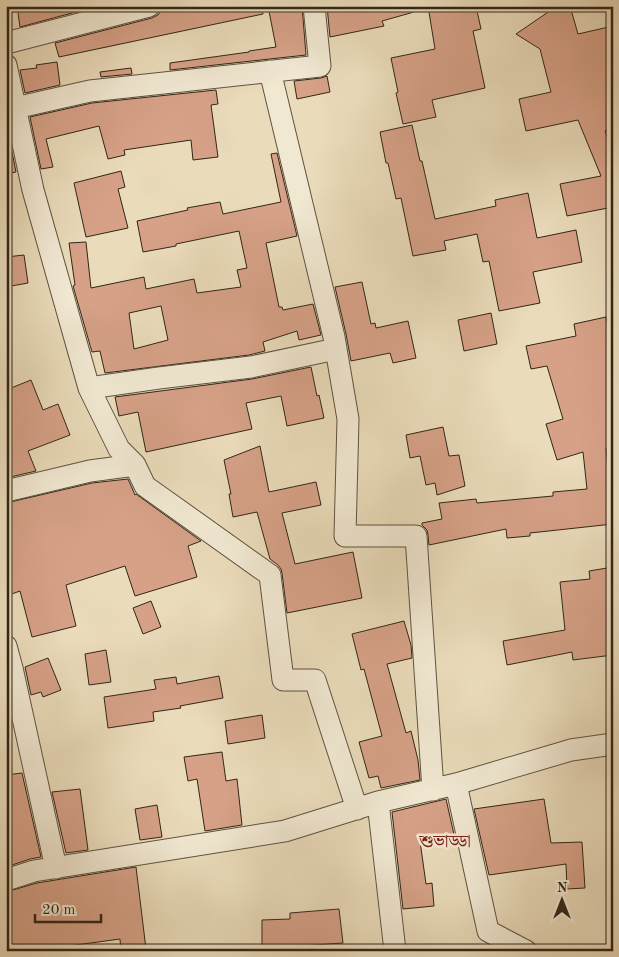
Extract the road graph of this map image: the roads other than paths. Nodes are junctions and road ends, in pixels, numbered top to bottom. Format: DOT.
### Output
graph roads {
  1 [pos="149,6"];
  2 [pos="314,6"];
  3 [pos="6,43"];
  4 [pos="6,65"];
  5 [pos="270,71"];
  6 [pos="15,108"];
  7 [pos="336,349"];
  8 [pos="89,388"];
  9 [pos="134,465"];
  10 [pos="6,491"];
  11 [pos="6,646"];
  12 [pos="613,744"];
  13 [pos="456,784"];
  14 [pos="433,790"];
  15 [pos="378,802"];
  16 [pos="357,808"];
  17 [pos="56,868"];
  18 [pos="6,880"];
  19 [pos="395,951"];
  20 [pos="526,951"];
  1 -- 3 [label="street"];
  2 -- 5 [label="street"];
  4 -- 6 [label="street"];
  5 -- 6 [label="street"];
  5 -- 7 [label="street"];
  6 -- 8 [label="street"];
  7 -- 8 [label="street"];
  7 -- 14 [label="street"];
  8 -- 9 [label="street"];
  9 -- 10 [label="street"];
  9 -- 16 [label="street"];
  11 -- 17 [label="street"];
  12 -- 13 [label="street"];
  13 -- 14 [label="street"];
  13 -- 20 [label="street"];
  14 -- 15 [label="street"];
  15 -- 16 [label="street"];
  15 -- 19 [label="street"];
  16 -- 17 [label="street"];
  17 -- 18 [label="street"];
}
